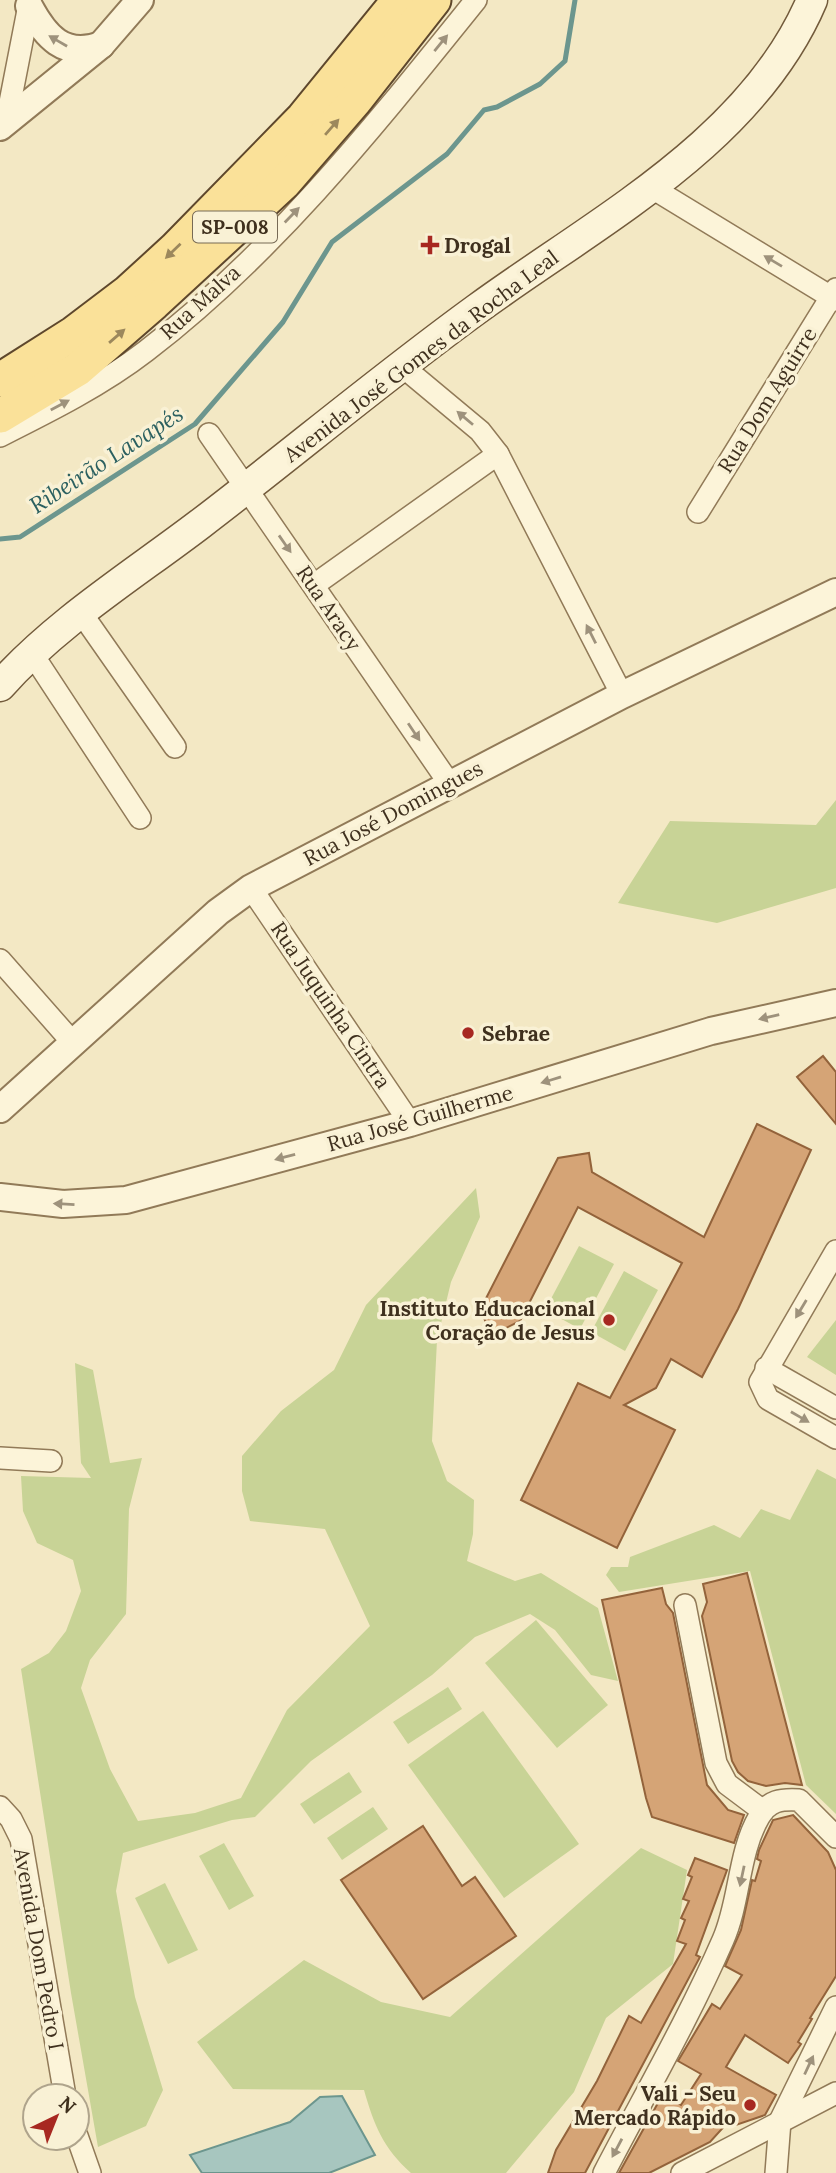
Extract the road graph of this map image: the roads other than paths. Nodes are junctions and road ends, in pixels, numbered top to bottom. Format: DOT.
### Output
graph roads {
  1 [pos="139,0"];
  2 [pos="398,0"];
  3 [pos="434,0"];
  4 [pos="476,0"];
  5 [pos="813,0"];
  6 [pos="30,3"];
  7 [pos="101,45"];
  8 [pos="3,125"];
  9 [pos="649,186"];
  10 [pos="834,295"];
  11 [pos="402,366"];
  12 [pos="0,380"];
  13 [pos="0,416"];
  14 [pos="209,434"];
  15 [pos="0,436"];
  16 [pos="498,454"];
  17 [pos="246,488"];
  18 [pos="698,512"];
  19 [pos="314,585"];
  20 [pos="836,592"];
  21 [pos="82,614"];
  22 [pos="33,655"];
  23 [pos="0,687"];
  24 [pos="622,695"];
  25 [pos="176,747"];
  26 [pos="449,783"];
  27 [pos="140,818"];
  28 [pos="251,888"];
  29 [pos="0,960"];
  30 [pos="836,1003"];
  31 [pos="74,1044"];
  32 [pos="0,1109"];
  33 [pos="410,1123"];
  34 [pos="0,1197"];
  35 [pos="836,1251"];
  36 [pos="766,1368"];
  37 [pos="836,1408"];
  38 [pos="836,1438"];
  39 [pos="0,1458"];
  40 [pos="51,1461"];
  41 [pos="685,1605"];
  42 [pos="0,1807"];
  43 [pos="763,1811"];
  44 [pos="836,1837"];
  45 [pos="836,2007"];
  46 [pos="63,2082"];
  47 [pos="836,2093"];
  48 [pos="780,2121"];
  49 [pos="83,2152"];
  50 [pos="90,2173"];
  51 [pos="604,2173"];
  52 [pos="682,2173"];
  53 [pos="776,2173"];
  1 -- 7 [label="street"];
  2 -- 12 [label="main road, SP-008, one-way"];
  13 -- 3 [label="main road, SP-008, one-way"];
  15 -- 4 [label="street, Rua Malva, one-way"];
  5 -- 9 [label="main road, Avenida José Gomes da Rocha Leal"];
  7 -- 6 [label="street, one-way"];
  6 -- 8 [label="street"];
  7 -- 8 [label="street"];
  10 -- 9 [label="street, one-way"];
  9 -- 11 [label="main road, Avenida José Gomes da Rocha Leal"];
  10 -- 18 [label="street, Rua Dom Aguirre"];
  16 -- 11 [label="street, one-way"];
  11 -- 17 [label="main road, Avenida José Gomes da Rocha Leal"];
  14 -- 17 [label="street, Rua Aracy"];
  16 -- 19 [label="street"];
  24 -- 16 [label="street, one-way"];
  17 -- 19 [label="street, Rua Aracy, one-way"];
  17 -- 21 [label="main road, Avenida José Gomes da Rocha Leal"];
  19 -- 26 [label="street, Rua Aracy, one-way"];
  20 -- 24 [label="street, Rua José Domingues"];
  21 -- 22 [label="main road, Avenida José Gomes da Rocha Leal"];
  21 -- 25 [label="street"];
  22 -- 23 [label="main road, Avenida José Gomes da Rocha Leal"];
  22 -- 27 [label="street"];
  24 -- 26 [label="street, Rua José Domingues"];
  26 -- 28 [label="street, Rua José Domingues"];
  28 -- 31 [label="street, Rua José Domingues"];
  28 -- 33 [label="street, Rua Juquinha Cintra"];
  29 -- 31 [label="street"];
  30 -- 33 [label="street, Rua José Guilherme, one-way"];
  31 -- 32 [label="street, Rua José Domingues"];
  33 -- 34 [label="street, Rua José Guilherme, one-way"];
  35 -- 36 [label="street, one-way"];
  36 -- 37 [label="street"];
  36 -- 38 [label="street, one-way"];
  39 -- 40 [label="street"];
  41 -- 43 [label="street"];
  42 -- 46 [label="street, Avenida Dom Pedro I"];
  43 -- 44 [label="street"];
  43 -- 51 [label="street, one-way"];
  48 -- 45 [label="street, one-way"];
  47 -- 48 [label="street"];
  48 -- 52 [label="street"];
  48 -- 53 [label="street"];
  49 -- 50 [label="street"];
}
